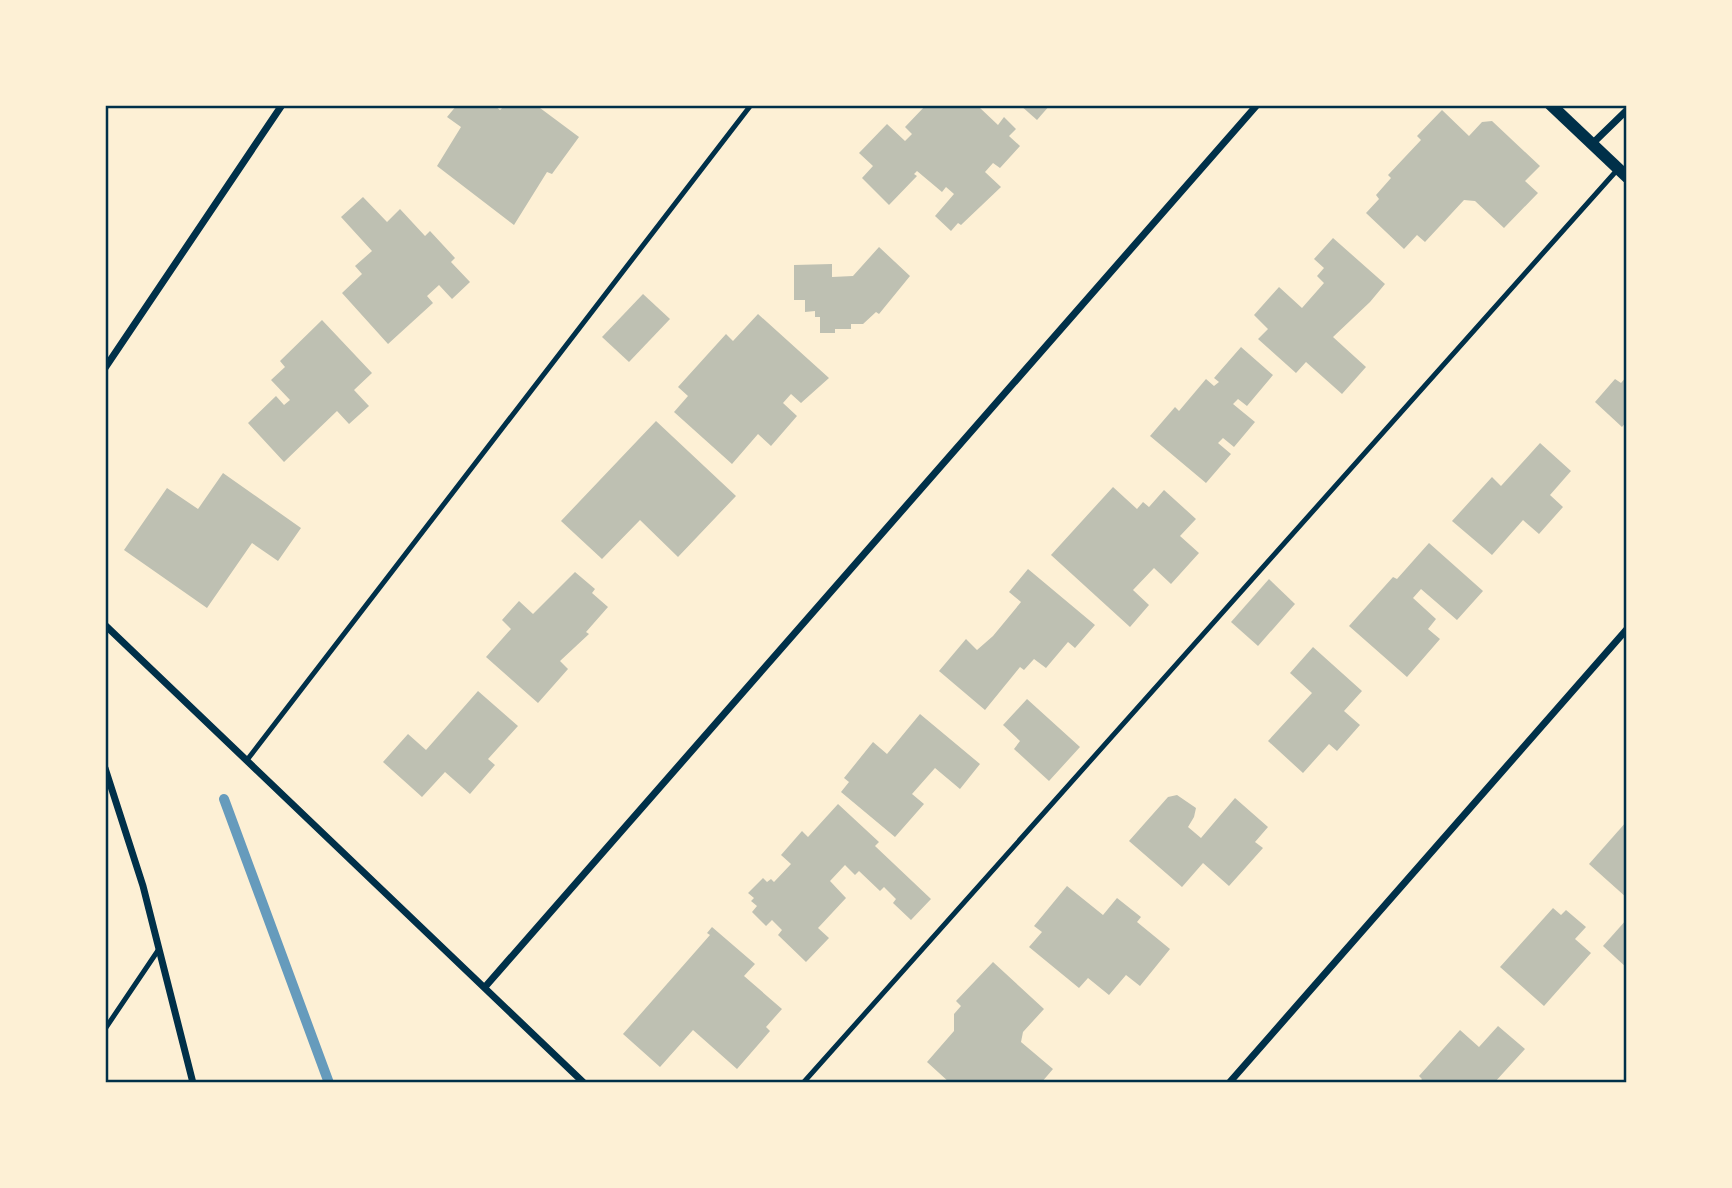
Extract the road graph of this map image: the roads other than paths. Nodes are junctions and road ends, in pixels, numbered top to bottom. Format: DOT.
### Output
graph roads {
  1 [pos="282,105"];
  2 [pos="751,105"];
  3 [pos="1257,105"];
  4 [pos="1551,105"];
  5 [pos="1627,110"];
  6 [pos="1592,144"];
  7 [pos="1623,173"];
  8 [pos="105,368"];
  9 [pos="105,625"];
  10 [pos="1627,629"];
  11 [pos="247,760"];
  12 [pos="105,768"];
  13 [pos="159,949"];
  14 [pos="485,987"];
  15 [pos="105,1029"];
  16 [pos="193,1083"];
  17 [pos="584,1083"];
  18 [pos="803,1083"];
  19 [pos="1229,1083"];
  1 -- 8 [label="street"];
  2 -- 11 [label="lane"];
  3 -- 14 [label="street"];
  4 -- 6 [label="street"];
  5 -- 6 [label="street"];
  6 -- 7 [label="street"];
  7 -- 18 [label="lane"];
  9 -- 11 [label="street"];
  10 -- 19 [label="street"];
  11 -- 14 [label="street"];
  12 -- 13 [label="street"];
  13 -- 15 [label="lane"];
  13 -- 16 [label="street"];
  14 -- 17 [label="street"];
}
